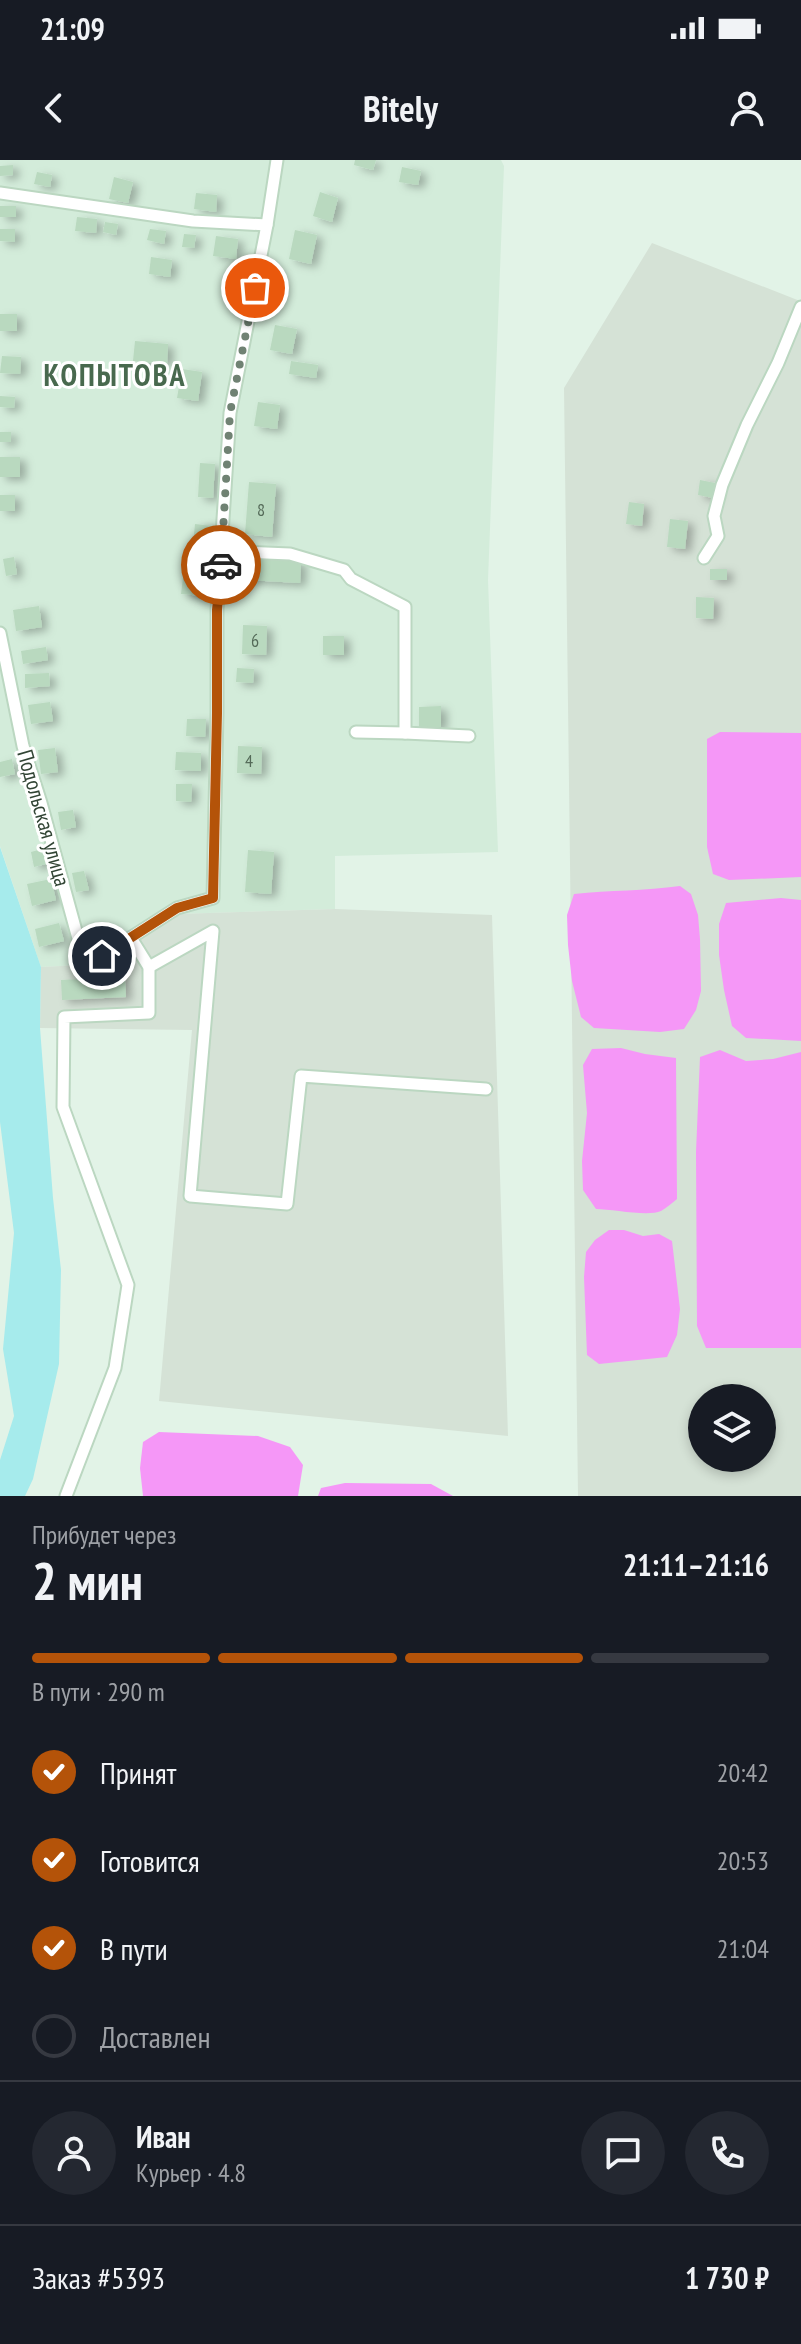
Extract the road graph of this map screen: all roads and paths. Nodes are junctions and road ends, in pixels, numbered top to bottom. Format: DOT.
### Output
graph roads {
  1 [pos="277,160"];
  2 [pos="0,193"];
  3 [pos="267,225"];
  4 [pos="801,307"];
  5 [pos="222,551"];
  6 [pos="704,558"];
  7 [pos="0,633"];
  8 [pos="356,732"];
  9 [pos="405,733"];
  10 [pos="469,736"];
  11 [pos="131,938"];
  12 [pos="149,967"];
  13 [pos="486,1089"];
  14 [pos="66,1496"];
  1 -- 3 [label="street"];
  2 -- 3 [label="street"];
  3 -- 5 [label="street"];
  4 -- 6 [label="street"];
  5 -- 9 [label="street"];
  5 -- 11 [label="street, Подольская улица"];
  7 -- 11 [label="street, Подольская улица"];
  8 -- 9 [label="street"];
  9 -- 10 [label="street"];
  11 -- 12 [label="street"];
  12 -- 13 [label="street"];
  12 -- 14 [label="street"];
}
